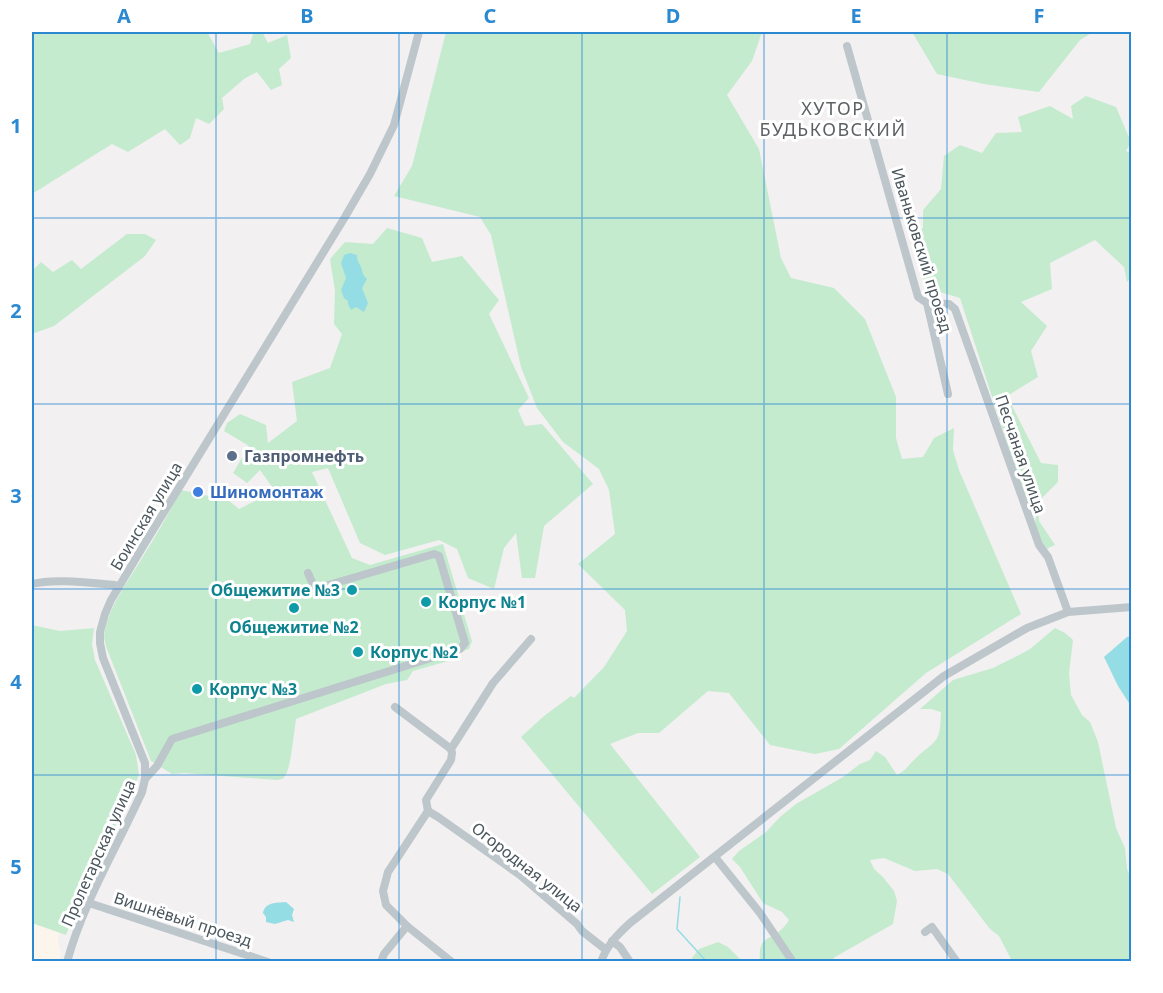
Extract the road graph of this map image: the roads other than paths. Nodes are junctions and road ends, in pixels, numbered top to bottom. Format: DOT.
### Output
graph roads {
  1 [pos="419,32"];
  2 [pos="847,46"];
  3 [pos="927,303"];
  4 [pos="948,394"];
  5 [pos="308,573"];
  6 [pos="32,584"];
  7 [pos="119,587"];
  8 [pos="1131,607"];
  9 [pos="1068,612"];
  10 [pos="531,639"];
  11 [pos="394,707"];
  12 [pos="450,748"];
  13 [pos="145,779"];
  14 [pos="428,811"];
  15 [pos="715,857"];
  16 [pos="89,903"];
  17 [pos="407,926"];
  18 [pos="925,932"];
  19 [pos="612,941"];
  20 [pos="605,949"];
  21 [pos="67,962"];
  22 [pos="268,962"];
  23 [pos="381,962"];
  24 [pos="452,962"];
  25 [pos="601,962"];
  26 [pos="630,962"];
  27 [pos="793,962"];
  28 [pos="957,962"];
  1 -- 7 [label="street, Боинская улица"];
  2 -- 3 [label="street, Иваньковский проезд"];
  3 -- 4 [label="street, Иваньковский проезд"];
  3 -- 9 [label="street, Песчаная улица"];
  5 -- 13 [label="street"];
  6 -- 7 [label="street"];
  7 -- 13 [label="street, Пролетарская улица"];
  8 -- 9 [label="street"];
  9 -- 15 [label="street"];
  10 -- 12 [label="street"];
  11 -- 12 [label="street"];
  12 -- 14 [label="street"];
  13 -- 16 [label="street, Пролетарская улица"];
  14 -- 17 [label="street"];
  14 -- 20 [label="street, Огородная улица"];
  15 -- 19 [label="street"];
  15 -- 27 [label="street"];
  16 -- 21 [label="street, Пролетарская улица"];
  16 -- 22 [label="street, Вишнёвый проезд"];
  17 -- 23 [label="street"];
  17 -- 24 [label="street"];
  18 -- 28 [label="street"];
  19 -- 20 [label="street"];
  19 -- 26 [label="street"];
  20 -- 25 [label="street"];
}
